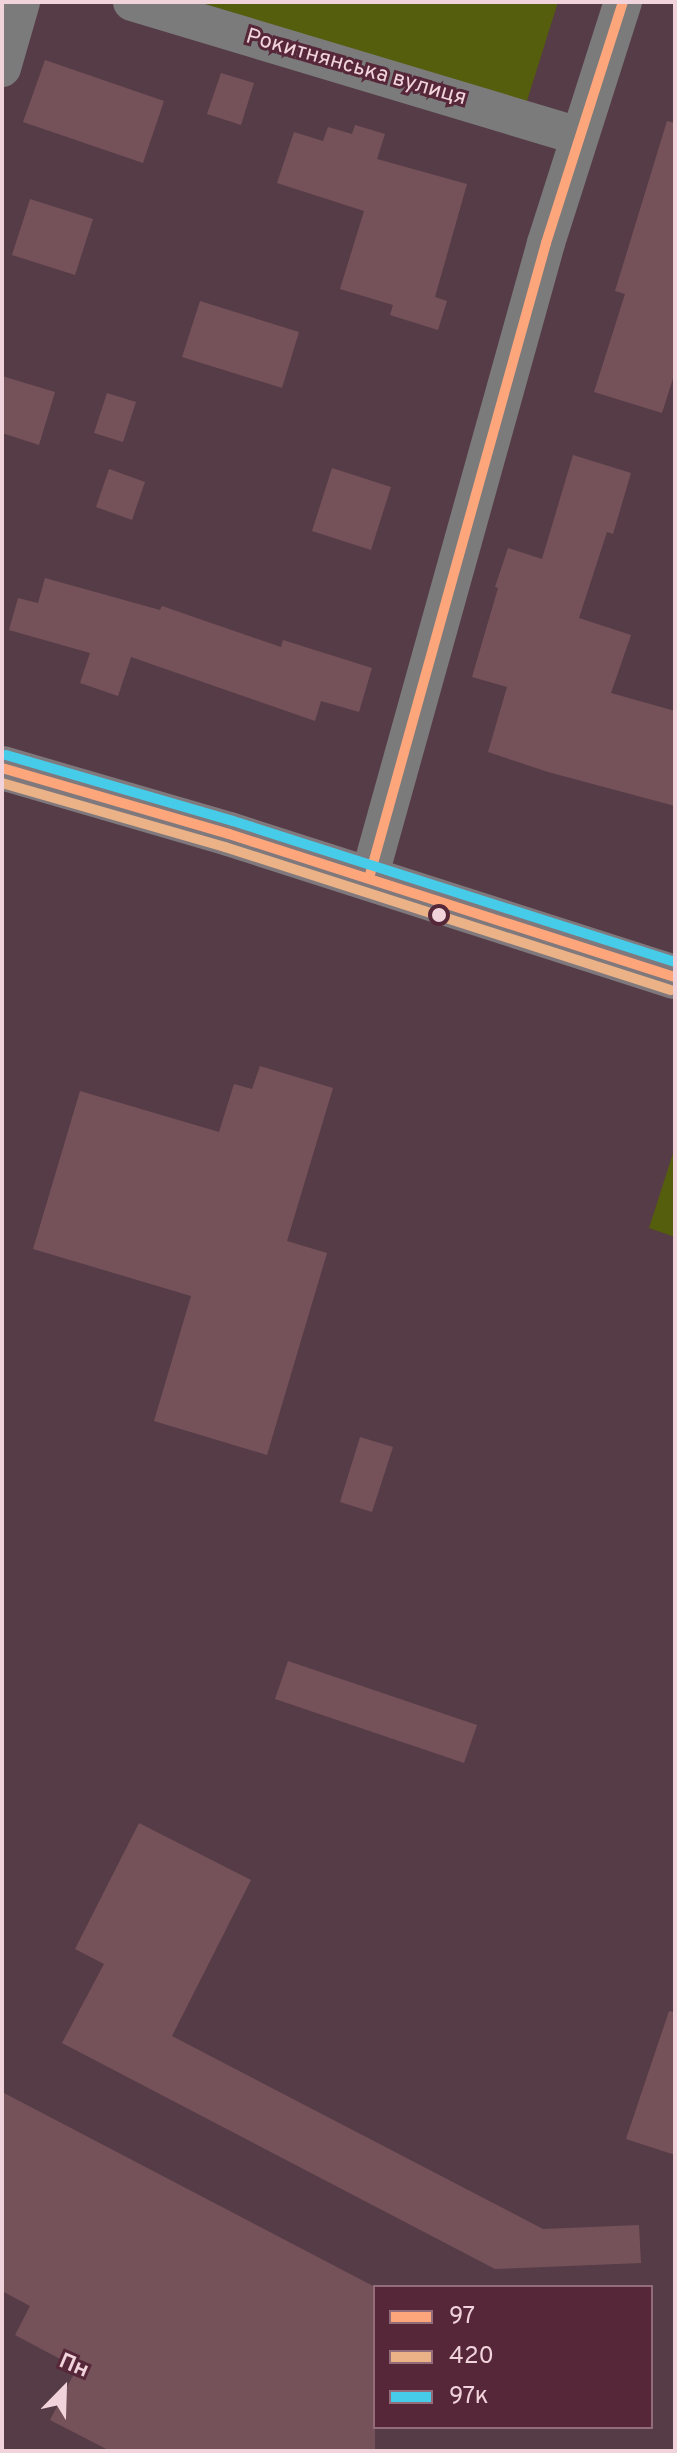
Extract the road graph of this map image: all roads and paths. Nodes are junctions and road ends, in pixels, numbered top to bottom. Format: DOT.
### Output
graph roads {
  1 [pos="21,2"];
  2 [pos="132,2"];
  3 [pos="623,2"];
  4 [pos="2,68"];
  5 [pos="579,136"];
  6 [pos="2,768"];
  7 [pos="369,878"];
  8 [pos="670,974"];
  1 -- 4 [label="street"];
  2 -- 5 [label="street, Рокитнянська вулиця"];
  3 -- 5 [label="street"];
  5 -- 7 [label="street"];
  6 -- 7 [label="main road"];
  7 -- 8 [label="main road"];
}
